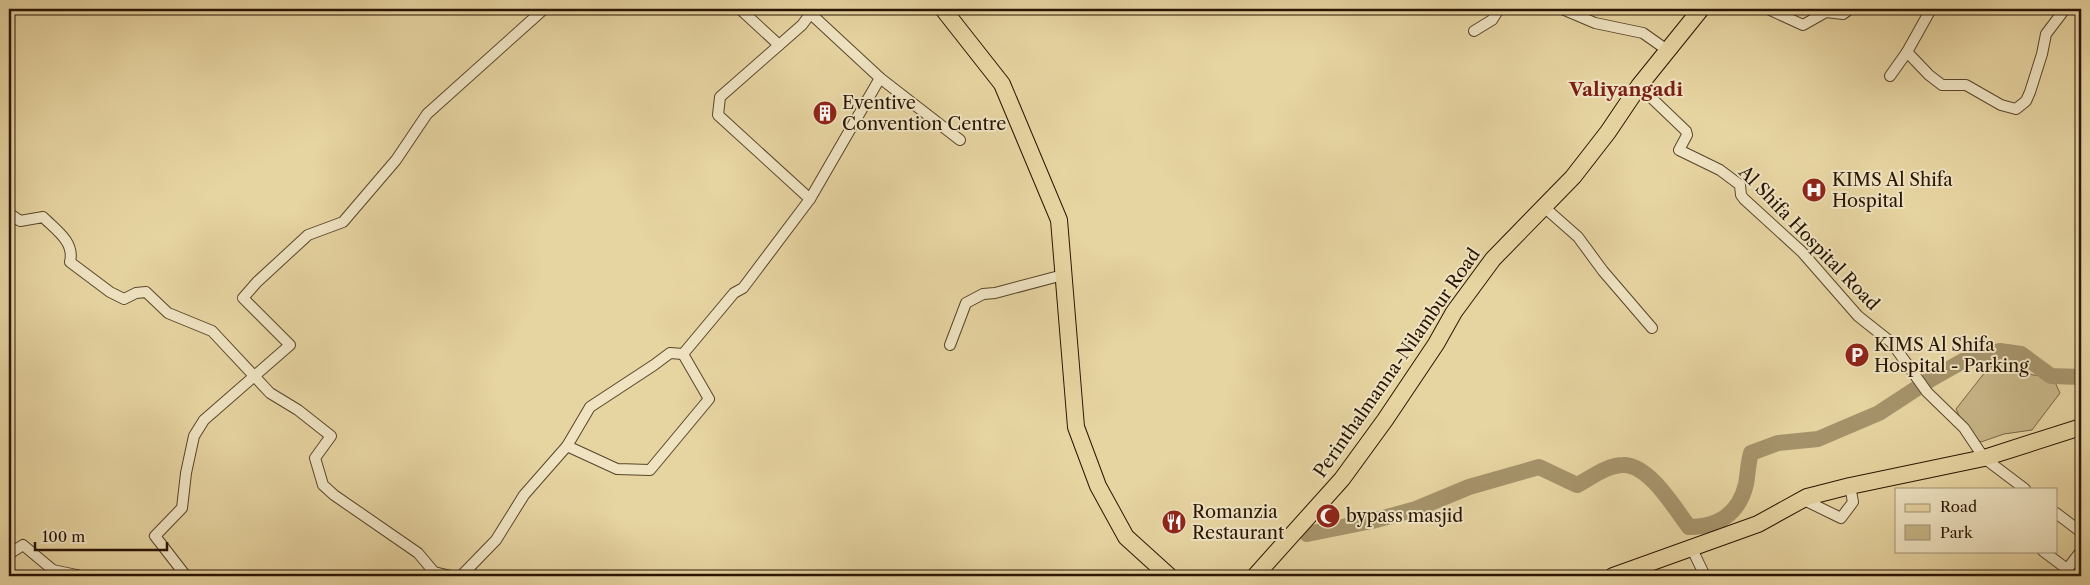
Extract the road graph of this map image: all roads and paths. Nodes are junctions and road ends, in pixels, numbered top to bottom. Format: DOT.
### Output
graph roads {
  1 [pos="544,9"];
  2 [pos="740,9"];
  3 [pos="943,9"];
  4 [pos="1499,9"];
  5 [pos="1562,9"];
  6 [pos="1701,9"];
  7 [pos="1768,9"];
  8 [pos="1850,9"];
  9 [pos="1931,9"];
  10 [pos="2065,9"];
  11 [pos="812,11"];
  12 [pos="1474,31"];
  13 [pos="778,45"];
  14 [pos="1667,50"];
  15 [pos="1907,52"];
  16 [pos="1890,76"];
  17 [pos="880,78"];
  18 [pos="1639,86"];
  19 [pos="960,140"];
  20 [pos="810,199"];
  21 [pos="1544,207"];
  22 [pos="9,213"];
  23 [pos="1062,275"];
  24 [pos="1652,328"];
  25 [pos="950,345"];
  26 [pos="683,354"];
  27 [pos="254,376"];
  28 [pos="2081,427"];
  29 [pos="567,446"];
  30 [pos="1984,458"];
  31 [pos="1850,486"];
  32 [pos="2024,488"];
  33 [pos="1802,499"];
  34 [pos="2058,514"];
  35 [pos="2081,532"];
  36 [pos="1692,549"];
  37 [pos="2081,551"];
  38 [pos="2044,552"];
  39 [pos="9,554"];
  40 [pos="2064,572"];
  41 [pos="431,574"];
  42 [pos="81,576"];
  43 [pos="186,576"];
  44 [pos="451,576"];
  45 [pos="461,576"];
  46 [pos="1169,576"];
  47 [pos="1256,576"];
  48 [pos="1613,576"];
  49 [pos="1705,576"];
  1 -- 27 [label="street"];
  2 -- 13 [label="street"];
  3 -- 23 [label="main road"];
  4 -- 12 [label="street"];
  5 -- 14 [label="street"];
  6 -- 14 [label="main road, Perinthalmanna-Nilambur Road"];
  7 -- 8 [label="street"];
  9 -- 15 [label="street"];
  10 -- 15 [label="street"];
  11 -- 13 [label="street"];
  11 -- 17 [label="street"];
  13 -- 20 [label="street"];
  14 -- 18 [label="main road, Perinthalmanna-Nilambur Road"];
  15 -- 16 [label="street"];
  17 -- 19 [label="street"];
  17 -- 20 [label="street"];
  18 -- 21 [label="main road, Perinthalmanna-Nilambur Road"];
  18 -- 30 [label="street, Al Shifa Hospital Road"];
  20 -- 26 [label="street"];
  21 -- 24 [label="street"];
  21 -- 47 [label="main road, Perinthalmanna-Nilambur Road"];
  22 -- 27 [label="street"];
  23 -- 25 [label="street"];
  23 -- 46 [label="main road"];
  26 -- 29 [label="street"];
  26 -- 29 [label="street"];
  27 -- 41 [label="street"];
  27 -- 43 [label="street"];
  28 -- 30 [label="main road"];
  29 -- 45 [label="street"];
  30 -- 31 [label="main road"];
  30 -- 32 [label="street, Al Shifa Hospital Road"];
  31 -- 33 [label="main road"];
  31 -- 33 [label="street"];
  33 -- 36 [label="main road"];
  34 -- 35 [label="street"];
  36 -- 48 [label="main road"];
  36 -- 49 [label="street"];
  37 -- 40 [label="street"];
  38 -- 40 [label="street"];
  39 -- 42 [label="street"];
  41 -- 44 [label="street"];
}
